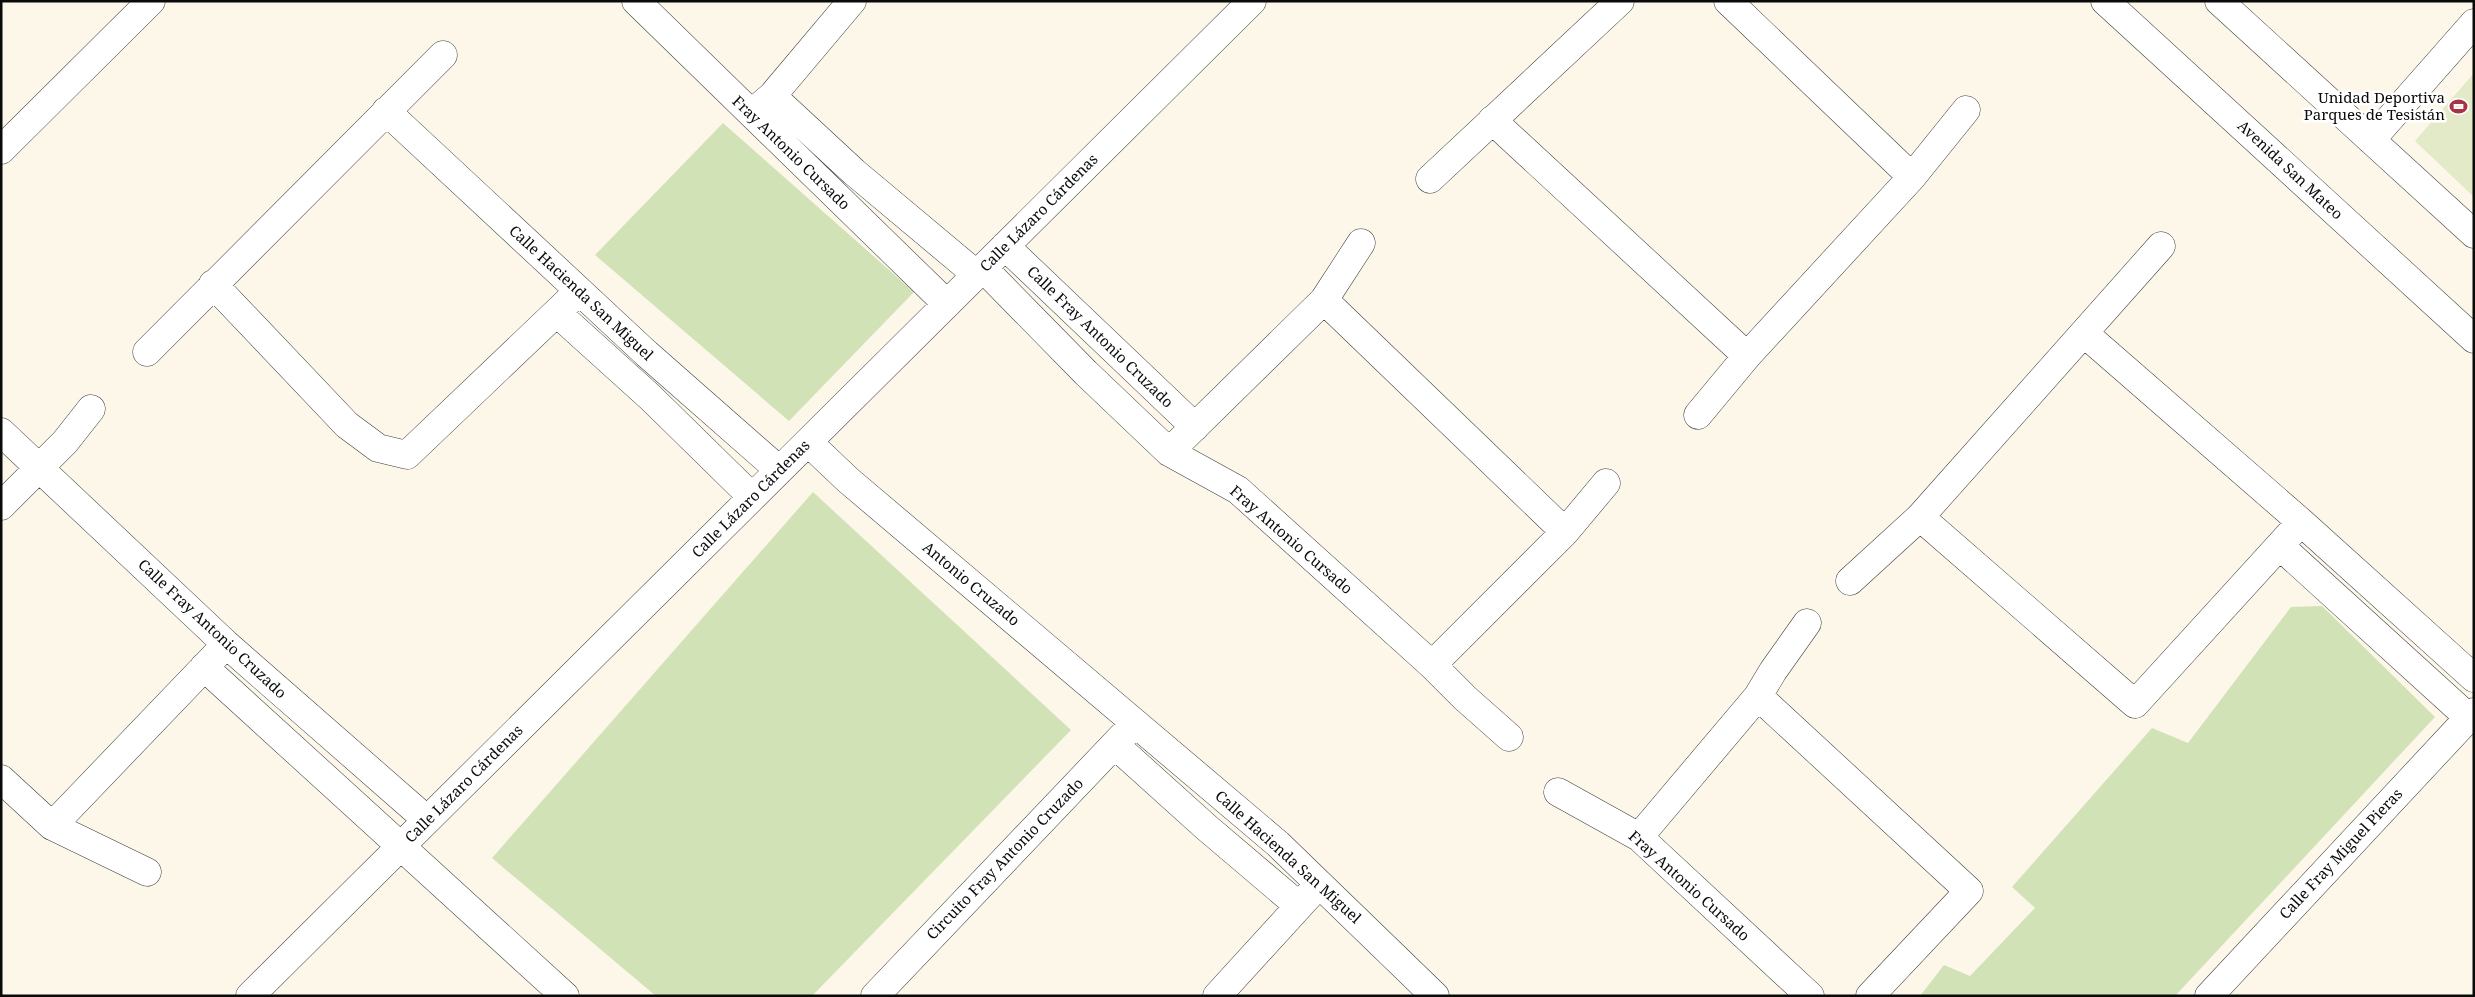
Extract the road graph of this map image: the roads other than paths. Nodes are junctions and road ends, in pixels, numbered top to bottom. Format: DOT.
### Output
graph roads {
  1 [pos="151,1"];
  2 [pos="636,1"];
  3 [pos="852,1"];
  4 [pos="1252,1"];
  5 [pos="1620,1"];
  6 [pos="1728,1"];
  7 [pos="2105,1"];
  8 [pos="2219,1"];
  9 [pos="2474,23"];
  10 [pos="443,56"];
  11 [pos="772,96"];
  12 [pos="1966,110"];
  13 [pos="386,111"];
  14 [pos="751,115"];
  15 [pos="1492,120"];
  16 [pos="2371,140"];
  17 [pos="1,150"];
  18 [pos="1912,177"];
  19 [pos="1430,179"];
  20 [pos="2474,234"];
  21 [pos="1361,242"];
  22 [pos="1005,246"];
  23 [pos="2161,246"];
  24 [pos="980,272"];
  25 [pos="213,284"];
  26 [pos="579,291"];
  27 [pos="1324,300"];
  28 [pos="947,304"];
  29 [pos="557,313"];
  30 [pos="2085,334"];
  31 [pos="2474,339"];
  32 [pos="147,352"];
  33 [pos="1747,356"];
  34 [pos="91,409"];
  35 [pos="1698,415"];
  36 [pos="1194,427"];
  37 [pos="1,432"];
  38 [pos="808,442"];
  39 [pos="1169,452"];
  40 [pos="38,467"];
  41 [pos="779,470"];
  42 [pos="1606,483"];
  43 [pos="752,497"];
  44 [pos="1,506"];
  45 [pos="1920,517"];
  46 [pos="2302,522"];
  47 [pos="1565,532"];
  48 [pos="2280,546"];
  49 [pos="1850,581"];
  50 [pos="1807,623"];
  51 [pos="226,644"];
  52 [pos="1432,665"];
  53 [pos="204,667"];
  54 [pos="2474,678"];
  55 [pos="1758,696"];
  56 [pos="2471,714"];
  57 [pos="1135,723"];
  58 [pos="1509,737"];
  59 [pos="1115,744"];
  60 [pos="1,779"];
  61 [pos="1558,792"];
  62 [pos="427,820"];
  63 [pos="52,826"];
  64 [pos="1639,837"];
  65 [pos="400,847"];
  66 [pos="147,872"];
  67 [pos="1319,884"];
  68 [pos="1299,906"];
  69 [pos="250,996"];
  70 [pos="565,996"];
  71 [pos="875,996"];
  72 [pos="1217,996"];
  73 [pos="1435,996"];
  74 [pos="1810,996"];
  75 [pos="1870,996"];
  76 [pos="2209,996"];
  1 -- 17 [label="street"];
  2 -- 14 [label="street, Fray Antonio Cursado"];
  3 -- 11 [label="street"];
  4 -- 22 [label="street, Calle Lázaro Cárdenas"];
  5 -- 15 [label="street"];
  6 -- 18 [label="street"];
  7 -- 31 [label="street, Avenida San Mateo"];
  8 -- 16 [label="street"];
  9 -- 16 [label="street"];
  10 -- 13 [label="street"];
  11 -- 14 [label="street"];
  11 -- 24 [label="street, Fray Antonio Cursado"];
  12 -- 18 [label="street"];
  13 -- 25 [label="street"];
  13 -- 26 [label="street, Calle Hacienda San Miguel"];
  14 -- 28 [label="street, Fray Antonio Cursado"];
  15 -- 19 [label="street"];
  15 -- 33 [label="street"];
  16 -- 20 [label="street"];
  18 -- 33 [label="street"];
  21 -- 27 [label="street"];
  22 -- 24 [label="street, Calle Lázaro Cárdenas"];
  22 -- 36 [label="street, Calle Fray Antonio Cruzado"];
  23 -- 30 [label="street"];
  24 -- 28 [label="street, Calle Lázaro Cárdenas"];
  24 -- 39 [label="street, Fray Antonio Cursado"];
  25 -- 29 [label="street"];
  25 -- 32 [label="street"];
  26 -- 29 [label="street"];
  26 -- 41 [label="street, Calle Hacienda San Miguel"];
  27 -- 36 [label="street"];
  27 -- 47 [label="street"];
  28 -- 38 [label="street, Calle Lázaro Cárdenas"];
  29 -- 43 [label="street, Calle Hacienda San Miguel"];
  30 -- 45 [label="street"];
  30 -- 46 [label="street"];
  33 -- 35 [label="street"];
  34 -- 40 [label="street"];
  36 -- 39 [label="street"];
  37 -- 40 [label="street, Calle Fray Antonio Cruzado"];
  38 -- 41 [label="street, Calle Lázaro Cárdenas"];
  38 -- 57 [label="street, Antonio Cruzado"];
  39 -- 52 [label="street, Fray Antonio Cursado"];
  40 -- 44 [label="street"];
  40 -- 51 [label="street, Calle Fray Antonio Cruzado"];
  41 -- 43 [label="street, Calle Lázaro Cárdenas"];
  42 -- 47 [label="street"];
  43 -- 62 [label="street, Calle Lázaro Cárdenas"];
  45 -- 48 [label="street"];
  45 -- 49 [label="street"];
  46 -- 48 [label="street"];
  46 -- 54 [label="street"];
  47 -- 52 [label="street"];
  48 -- 56 [label="street"];
  50 -- 55 [label="street"];
  51 -- 53 [label="street"];
  51 -- 62 [label="street, Calle Fray Antonio Cruzado"];
  52 -- 58 [label="street, Fray Antonio Cursado"];
  53 -- 63 [label="street"];
  53 -- 65 [label="street"];
  55 -- 64 [label="street"];
  55 -- 75 [label="street"];
  56 -- 76 [label="street, Calle Fray Miguel Pieras"];
  57 -- 59 [label="street, Circuito Fray Antonio Cruzado"];
  57 -- 67 [label="street, Calle Hacienda San Miguel"];
  59 -- 68 [label="street, Calle Hacienda San Miguel"];
  59 -- 71 [label="street, Circuito Fray Antonio Cruzado"];
  60 -- 63 [label="street"];
  61 -- 64 [label="street, Fray Antonio Cursado"];
  62 -- 65 [label="street, Calle Lázaro Cárdenas"];
  63 -- 66 [label="street"];
  64 -- 74 [label="street, Fray Antonio Cursado"];
  65 -- 69 [label="street, Calle Lázaro Cárdenas"];
  65 -- 70 [label="street"];
  67 -- 68 [label="street"];
  67 -- 73 [label="street, Calle Hacienda San Miguel"];
  68 -- 72 [label="street"];
}
